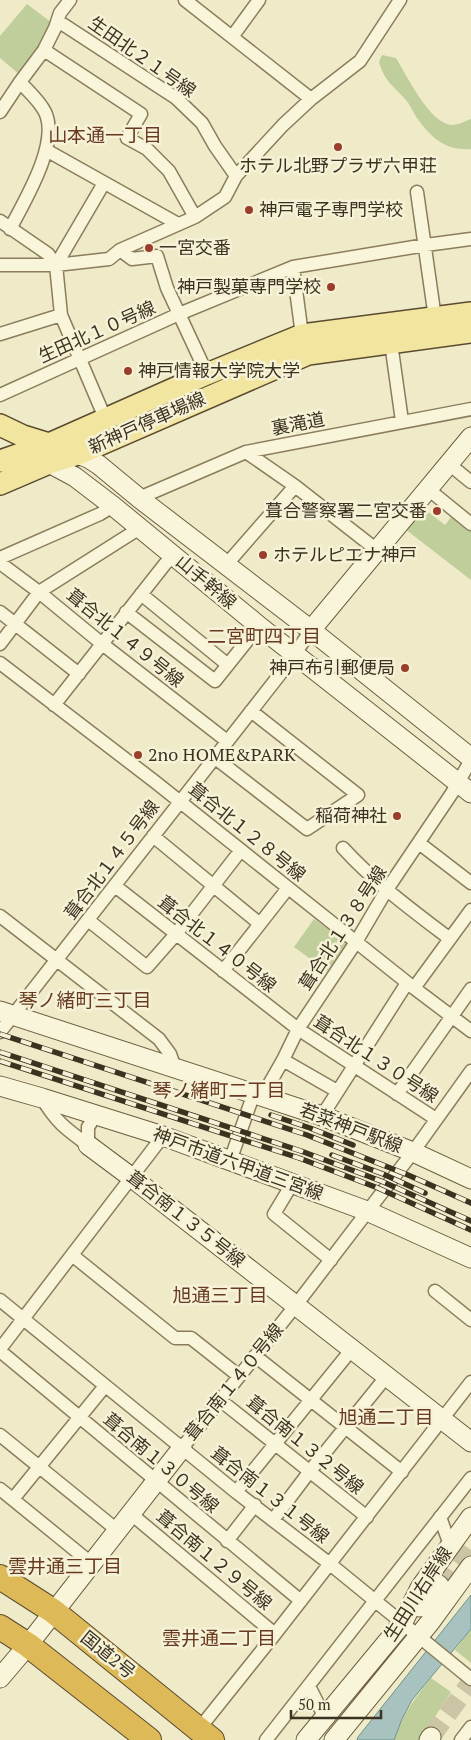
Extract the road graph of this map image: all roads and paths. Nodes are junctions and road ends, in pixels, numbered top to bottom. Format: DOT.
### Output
graph roads {
  1 [pos="70,0"];
  2 [pos="185,0"];
  3 [pos="259,0"];
  4 [pos="400,0"];
  5 [pos="58,21"];
  6 [pos="232,37"];
  7 [pos="44,50"];
  8 [pos="20,82"];
  9 [pos="311,99"];
  10 [pos="0,112"];
  11 [pos="46,150"];
  12 [pos="236,176"];
  13 [pos="104,183"];
  14 [pos="417,192"];
  15 [pos="196,217"];
  16 [pos="178,224"];
  17 [pos="5,225"];
  18 [pos="471,239"];
  19 [pos="426,245"];
  20 [pos="120,250"];
  21 [pos="0,265"];
  22 [pos="56,265"];
  23 [pos="293,267"];
  24 [pos="471,313"];
  25 [pos="179,314"];
  26 [pos="61,315"];
  27 [pos="435,318"];
  28 [pos="471,332"];
  29 [pos="0,334"];
  30 [pos="302,335"];
  31 [pos="391,343"];
  32 [pos="80,359"];
  33 [pos="207,374"];
  34 [pos="0,395"];
  35 [pos="471,409"];
  36 [pos="106,418"];
  37 [pos="402,421"];
  38 [pos="0,425"];
  39 [pos="471,437"];
  40 [pos="246,452"];
  41 [pos="49,454"];
  42 [pos="78,454"];
  43 [pos="5,455"];
  44 [pos="449,464"];
  45 [pos="471,482"];
  46 [pos="0,484"];
  47 [pos="295,486"];
  48 [pos="428,489"];
  49 [pos="139,498"];
  50 [pos="113,506"];
  51 [pos="471,524"];
  52 [pos="140,528"];
  53 [pos="377,550"];
  54 [pos="174,555"];
  55 [pos="0,558"];
  56 [pos="0,563"];
  57 [pos="226,564"];
  58 [pos="40,592"];
  59 [pos="140,594"];
  60 [pos="0,612"];
  61 [pos="126,612"];
  62 [pos="15,624"];
  63 [pos="259,626"];
  64 [pos="311,630"];
  65 [pos="101,643"];
  66 [pos="0,644"];
  67 [pos="294,654"];
  68 [pos="0,663"];
  69 [pos="228,665"];
  70 [pos="79,674"];
  71 [pos="54,705"];
  72 [pos="251,711"];
  73 [pos="227,741"];
  74 [pos="214,757"];
  75 [pos="471,759"];
  76 [pos="465,788"];
  77 [pos="179,801"];
  78 [pos="153,836"];
  79 [pos="419,842"];
  80 [pos="343,848"];
  81 [pos="241,850"];
  82 [pos="471,883"];
  83 [pos="115,886"];
  84 [pos="214,886"];
  85 [pos="288,888"];
  86 [pos="386,891"];
  87 [pos="471,910"];
  88 [pos="0,916"];
  89 [pos="88,920"];
  90 [pos="260,924"];
  91 [pos="176,934"];
  92 [pos="450,939"];
  93 [pos="356,942"];
  94 [pos="57,961"];
  95 [pos="223,971"];
  96 [pos="411,986"];
  97 [pos="471,989"];
  98 [pos="6,1013"];
  99 [pos="452,1016"];
  100 [pos="298,1029"];
  101 [pos="471,1031"];
  102 [pos="0,1032"];
  103 [pos="283,1060"];
  104 [pos="354,1066"];
  105 [pos="175,1068"];
  106 [pos="471,1071"];
  107 [pos="0,1086"];
  108 [pos="337,1091"];
  109 [pos="258,1094"];
  110 [pos="397,1094"];
  111 [pos="42,1098"];
  112 [pos="96,1115"];
  113 [pos="322,1116"];
  114 [pos="436,1119"];
  115 [pos="163,1136"];
  116 [pos="88,1145"];
  117 [pos="413,1152"];
  118 [pos="230,1161"];
  119 [pos="131,1177"];
  120 [pos="471,1179"];
  121 [pos="292,1184"];
  122 [pos="367,1211"];
  123 [pos="72,1256"];
  124 [pos="471,1258"];
  125 [pos="331,1260"];
  126 [pos="435,1291"];
  127 [pos="0,1300"];
  128 [pos="296,1305"];
  129 [pos="24,1319"];
  130 [pos="471,1320"];
  131 [pos="352,1349"];
  132 [pos="0,1350"];
  133 [pos="255,1356"];
  134 [pos="239,1376"];
  135 [pos="386,1377"];
  136 [pos="471,1382"];
  137 [pos="105,1386"];
  138 [pos="220,1400"];
  139 [pos="310,1400"];
  140 [pos="79,1417"];
  141 [pos="442,1420"];
  142 [pos="346,1427"];
  143 [pos="0,1435"];
  144 [pos="471,1442"];
  145 [pos="275,1443"];
  146 [pos="182,1448"];
  147 [pos="39,1466"];
  148 [pos="310,1471"];
  149 [pos="402,1472"];
  150 [pos="471,1478"];
  151 [pos="156,1482"];
  152 [pos="0,1488"];
  153 [pos="236,1492"];
  154 [pos="13,1499"];
  155 [pos="255,1506"];
  156 [pos="130,1513"];
  157 [pos="367,1517"];
  158 [pos="471,1517"];
  159 [pos="440,1518"];
  160 [pos="273,1520"];
  161 [pos="117,1530"];
  162 [pos="228,1541"];
  163 [pos="450,1545"];
  164 [pos="91,1563"];
  165 [pos="330,1564"];
  166 [pos="471,1566"];
  167 [pos="0,1577"];
  168 [pos="439,1585"];
  169 [pos="301,1601"];
  170 [pos="375,1602"];
  171 [pos="53,1611"];
  172 [pos="402,1624"];
  173 [pos="0,1626"];
  174 [pos="275,1634"];
  175 [pos="421,1639"];
  176 [pos="28,1645"];
  177 [pos="0,1678"];
  178 [pos="471,1679"];
  179 [pos="309,1686"];
  180 [pos="324,1718"];
  181 [pos="471,1727"];
  182 [pos="205,1735"];
  183 [pos="148,1740"];
  184 [pos="266,1740"];
  185 [pos="306,1740"];
  186 [pos="334,1740"];
  187 [pos="461,1740"];
  1 -- 5 [label="street"];
  2 -- 6 [label="street"];
  3 -- 6 [label="street"];
  4 -- 9 [label="street"];
  5 -- 7 [label="street"];
  5 -- 12 [label="street, 生田北２１号線"];
  6 -- 9 [label="street"];
  7 -- 8 [label="street"];
  7 -- 15 [label="street"];
  8 -- 10 [label="street"];
  8 -- 11 [label="street"];
  9 -- 12 [label="street"];
  11 -- 13 [label="street"];
  11 -- 17 [label="street"];
  12 -- 15 [label="street"];
  13 -- 16 [label="street"];
  13 -- 22 [label="street"];
  14 -- 19 [label="street"];
  15 -- 16 [label="street"];
  16 -- 20 [label="street"];
  17 -- 22 [label="street"];
  18 -- 19 [label="street, 生田北１０号線"];
  19 -- 23 [label="street, 生田北１０号線"];
  19 -- 27 [label="street"];
  20 -- 22 [label="street"];
  20 -- 25 [label="street"];
  21 -- 22 [label="street"];
  22 -- 26 [label="street"];
  23 -- 25 [label="street, 生田北１０号線"];
  23 -- 30 [label="street"];
  24 -- 27 [label="main road, 新神戸停車場線"];
  25 -- 32 [label="street, 生田北１０号線"];
  25 -- 33 [label="street"];
  26 -- 29 [label="street"];
  26 -- 32 [label="street"];
  27 -- 30 [label="main road, 新神戸停車場線"];
  28 -- 31 [label="main road, 新神戸停車場線"];
  30 -- 33 [label="main road, 新神戸停車場線"];
  31 -- 37 [label="street"];
  31 -- 42 [label="main road, 新神戸停車場線"];
  32 -- 34 [label="street, 生田北１０号線"];
  32 -- 36 [label="street"];
  33 -- 36 [label="main road, 新神戸停車場線"];
  35 -- 37 [label="street, 裏滝道"];
  36 -- 41 [label="main road, 新神戸停車場線"];
  37 -- 40 [label="street, 裏滝道"];
  38 -- 41 [label="main road, 山手幹線"];
  39 -- 44 [label="street"];
  40 -- 47 [label="street"];
  40 -- 49 [label="street, 裏滝道"];
  41 -- 42 [label="main road, 新神戸停車場線"];
  41 -- 43 [label="main road, 新神戸停車場線"];
  41 -- 46 [label="main road, 新神戸停車場線"];
  41 -- 50 [label="street, 山手幹線"];
  42 -- 49 [label="street, 山手幹線"];
  44 -- 45 [label="street"];
  44 -- 48 [label="street"];
  47 -- 53 [label="street"];
  47 -- 57 [label="street"];
  48 -- 51 [label="street"];
  48 -- 53 [label="street"];
  49 -- 57 [label="street, 山手幹線"];
  50 -- 52 [label="street, 山手幹線"];
  50 -- 55 [label="street"];
  52 -- 54 [label="street, 山手幹線"];
  52 -- 58 [label="street"];
  53 -- 64 [label="street"];
  54 -- 59 [label="street"];
  54 -- 63 [label="street, 山手幹線"];
  56 -- 58 [label="street, 葺合北１４９号線"];
  57 -- 64 [label="street, 山手幹線"];
  58 -- 62 [label="street"];
  58 -- 65 [label="street, 葺合北１４９号線"];
  59 -- 61 [label="street"];
  59 -- 69 [label="street"];
  60 -- 62 [label="street"];
  61 -- 65 [label="street"];
  61 -- 69 [label="street"];
  62 -- 66 [label="street"];
  62 -- 70 [label="street"];
  63 -- 67 [label="street, 山手幹線"];
  63 -- 69 [label="street"];
  64 -- 67 [label="street, 葺合北１４５号線"];
  64 -- 75 [label="street, 山手幹線"];
  65 -- 70 [label="street"];
  65 -- 73 [label="street, 葺合北１４９号線"];
  67 -- 72 [label="street, 葺合北１４５号線"];
  67 -- 76 [label="street, 山手幹線"];
  68 -- 71 [label="street, 葺合北１２８号線"];
  70 -- 71 [label="street"];
  71 -- 77 [label="street, 葺合北１２８号線"];
  72 -- 73 [label="street, 葺合北１４５号線"];
  72 -- 74 [label="street"];
  73 -- 74 [label="street, 葺合北１４５号線"];
  74 -- 77 [label="street, 葺合北１４５号線"];
  75 -- 76 [label="street, 葺合北１３８号線"];
  76 -- 79 [label="street, 葺合北１３８号線"];
  77 -- 78 [label="street, 葺合北１４５号線"];
  77 -- 81 [label="street, 葺合北１２８号線"];
  78 -- 83 [label="street, 葺合北１４５号線"];
  78 -- 84 [label="street"];
  79 -- 82 [label="street"];
  79 -- 86 [label="street, 葺合北１３８号線"];
  80 -- 86 [label="street"];
  81 -- 84 [label="street"];
  81 -- 85 [label="street, 葺合北１２８号線"];
  83 -- 89 [label="street, 葺合北１４５号線"];
  83 -- 91 [label="street, 葺合北１４０号線"];
  84 -- 90 [label="street"];
  84 -- 91 [label="street"];
  85 -- 90 [label="street"];
  85 -- 93 [label="street, 葺合北１２８号線"];
  86 -- 92 [label="street"];
  86 -- 93 [label="street, 葺合北１３８号線"];
  87 -- 92 [label="street"];
  88 -- 94 [label="street"];
  89 -- 91 [label="street"];
  89 -- 94 [label="street, 葺合北１４５号線"];
  90 -- 95 [label="street"];
  91 -- 95 [label="street, 葺合北１４０号線"];
  92 -- 96 [label="street"];
  93 -- 96 [label="street, 葺合北１２８号線"];
  93 -- 100 [label="street, 葺合北１３８号線"];
  94 -- 98 [label="street, 葺合北１４５号線"];
  94 -- 105 [label="street"];
  95 -- 100 [label="street, 葺合北１４０号線"];
  96 -- 99 [label="street, 葺合北１２８号線"];
  96 -- 104 [label="street"];
  97 -- 99 [label="street"];
  98 -- 102 [label="street, 葺合北１４５号線"];
  98 -- 105 [label="street, 若菜神戸駅線"];
  99 -- 101 [label="street, 葺合北１２８号線"];
  99 -- 110 [label="street"];
  100 -- 103 [label="street, 葺合北１３８号線"];
  100 -- 104 [label="street, 葺合北１３０号線"];
  103 -- 108 [label="street"];
  103 -- 109 [label="street, 葺合北１３８号線"];
  104 -- 108 [label="street"];
  104 -- 110 [label="street, 葺合北１３０号線"];
  105 -- 109 [label="street, 若菜神戸駅線"];
  106 -- 114 [label="street, 葺合南１４０号線"];
  107 -- 111 [label="street, 神戸市道六甲道三宮線"];
  108 -- 113 [label="street"];
  109 -- 113 [label="street, 若菜神戸駅線"];
  109 -- 118 [label="street, 葺合北１３８号線"];
  110 -- 114 [label="street, 葺合北１３０号線"];
  111 -- 112 [label="street, 神戸市道六甲道三宮線"];
  111 -- 116 [label="street, 葺合南１３５号線"];
  112 -- 115 [label="street, 神戸市道六甲道三宮線"];
  112 -- 116 [label="street"];
  113 -- 117 [label="street, 若菜神戸駅線"];
  114 -- 117 [label="street, 葺合南１４０号線"];
  115 -- 118 [label="street, 神戸市道六甲道三宮線"];
  115 -- 119 [label="street"];
  116 -- 119 [label="street, 葺合南１３５号線"];
  117 -- 120 [label="street, 若菜神戸駅線"];
  117 -- 122 [label="street, 葺合南１４０号線"];
  118 -- 121 [label="street, 神戸市道六甲道三宮線"];
  119 -- 123 [label="street"];
  119 -- 128 [label="street, 葺合南１３５号線"];
  121 -- 122 [label="street, 神戸市道六甲道三宮線"];
  121 -- 125 [label="street"];
  122 -- 124 [label="street, 神戸市道六甲道三宮線"];
  122 -- 125 [label="street, 葺合南１４０号線"];
  123 -- 129 [label="street"];
  123 -- 134 [label="street"];
  125 -- 128 [label="street, 葺合南１４０号線"];
  126 -- 130 [label="street"];
  127 -- 129 [label="street, 葺合南１３１号線"];
  128 -- 131 [label="street, 葺合南１３５号線"];
  128 -- 133 [label="street, 葺合南１４０号線"];
  129 -- 132 [label="street"];
  129 -- 137 [label="street, 葺合南１３１号線"];
  131 -- 135 [label="street, 葺合南１３５号線"];
  131 -- 139 [label="street"];
  132 -- 140 [label="street, 葺合南１３０号線"];
  133 -- 134 [label="street, 葺合南１４０号線"];
  133 -- 139 [label="street"];
  134 -- 138 [label="street, 葺合南１４０号線"];
  135 -- 141 [label="street, 葺合南１３５号線"];
  135 -- 142 [label="street"];
  136 -- 141 [label="street"];
  137 -- 140 [label="street"];
  137 -- 146 [label="street, 葺合南１３１号線"];
  138 -- 145 [label="street, 葺合南１３２号線"];
  138 -- 146 [label="street, 葺合南１４０号線"];
  139 -- 142 [label="street"];
  139 -- 145 [label="street"];
  140 -- 147 [label="street"];
  140 -- 151 [label="street, 葺合南１３０号線"];
  141 -- 144 [label="street, 葺合南１３５号線"];
  141 -- 149 [label="street"];
  142 -- 148 [label="street"];
  142 -- 149 [label="street"];
  143 -- 147 [label="street"];
  145 -- 148 [label="street, 葺合南１３２号線"];
  145 -- 153 [label="street"];
  146 -- 151 [label="street, 葺合南１４０号線"];
  146 -- 153 [label="street, 葺合南１３１号線"];
  147 -- 154 [label="street"];
  147 -- 161 [label="street"];
  148 -- 157 [label="street, 葺合南１３２号線"];
  148 -- 160 [label="street"];
  149 -- 157 [label="street"];
  150 -- 159 [label="street"];
  151 -- 156 [label="street, 葺合南１４０号線"];
  151 -- 162 [label="street, 葺合南１３０号線"];
  152 -- 154 [label="street"];
  153 -- 155 [label="street, 葺合南１３１号線"];
  154 -- 164 [label="street"];
  155 -- 160 [label="street, 葺合南１３１号線"];
  155 -- 162 [label="street"];
  156 -- 161 [label="street, 葺合南１４０号線"];
  156 -- 174 [label="street, 葺合南１２９号線"];
  157 -- 165 [label="street"];
  158 -- 163 [label="street, 生田川右岸線"];
  159 -- 163 [label="street"];
  159 -- 170 [label="street"];
  160 -- 165 [label="street, 葺合南１３１号線"];
  161 -- 164 [label="street, 葺合南１４０号線"];
  162 -- 169 [label="street, 葺合南１３０号線"];
  163 -- 172 [label="street, 生田川右岸線"];
  164 -- 171 [label="street, 葺合南１４０号線"];
  165 -- 169 [label="street"];
  165 -- 170 [label="street, 葺合南１３１号線"];
  166 -- 175 [label="street, 生田川右岸線"];
  167 -- 171 [label="highway, 国道2号"];
  168 -- 172 [label="street"];
  169 -- 174 [label="street"];
  170 -- 172 [label="street, 葺合南１３１号線"];
  170 -- 179 [label="street"];
  171 -- 176 [label="street, 葺合南１４０号線"];
  171 -- 182 [label="highway, 国道2号"];
  172 -- 175 [label="street, 葺合南１３１号線"];
  172 -- 180 [label="street, 生田川右岸線"];
  173 -- 176 [label="highway"];
  174 -- 182 [label="street"];
  175 -- 178 [label="street, 葺合南１３１号線"];
  175 -- 186 [label="street, 生田川右岸線"];
  176 -- 177 [label="street, 葺合南１４０号線"];
  176 -- 183 [label="highway"];
  179 -- 180 [label="street"];
  179 -- 184 [label="street"];
  180 -- 185 [label="street, 生田川右岸線"];
  181 -- 187 [label="street"];
}
